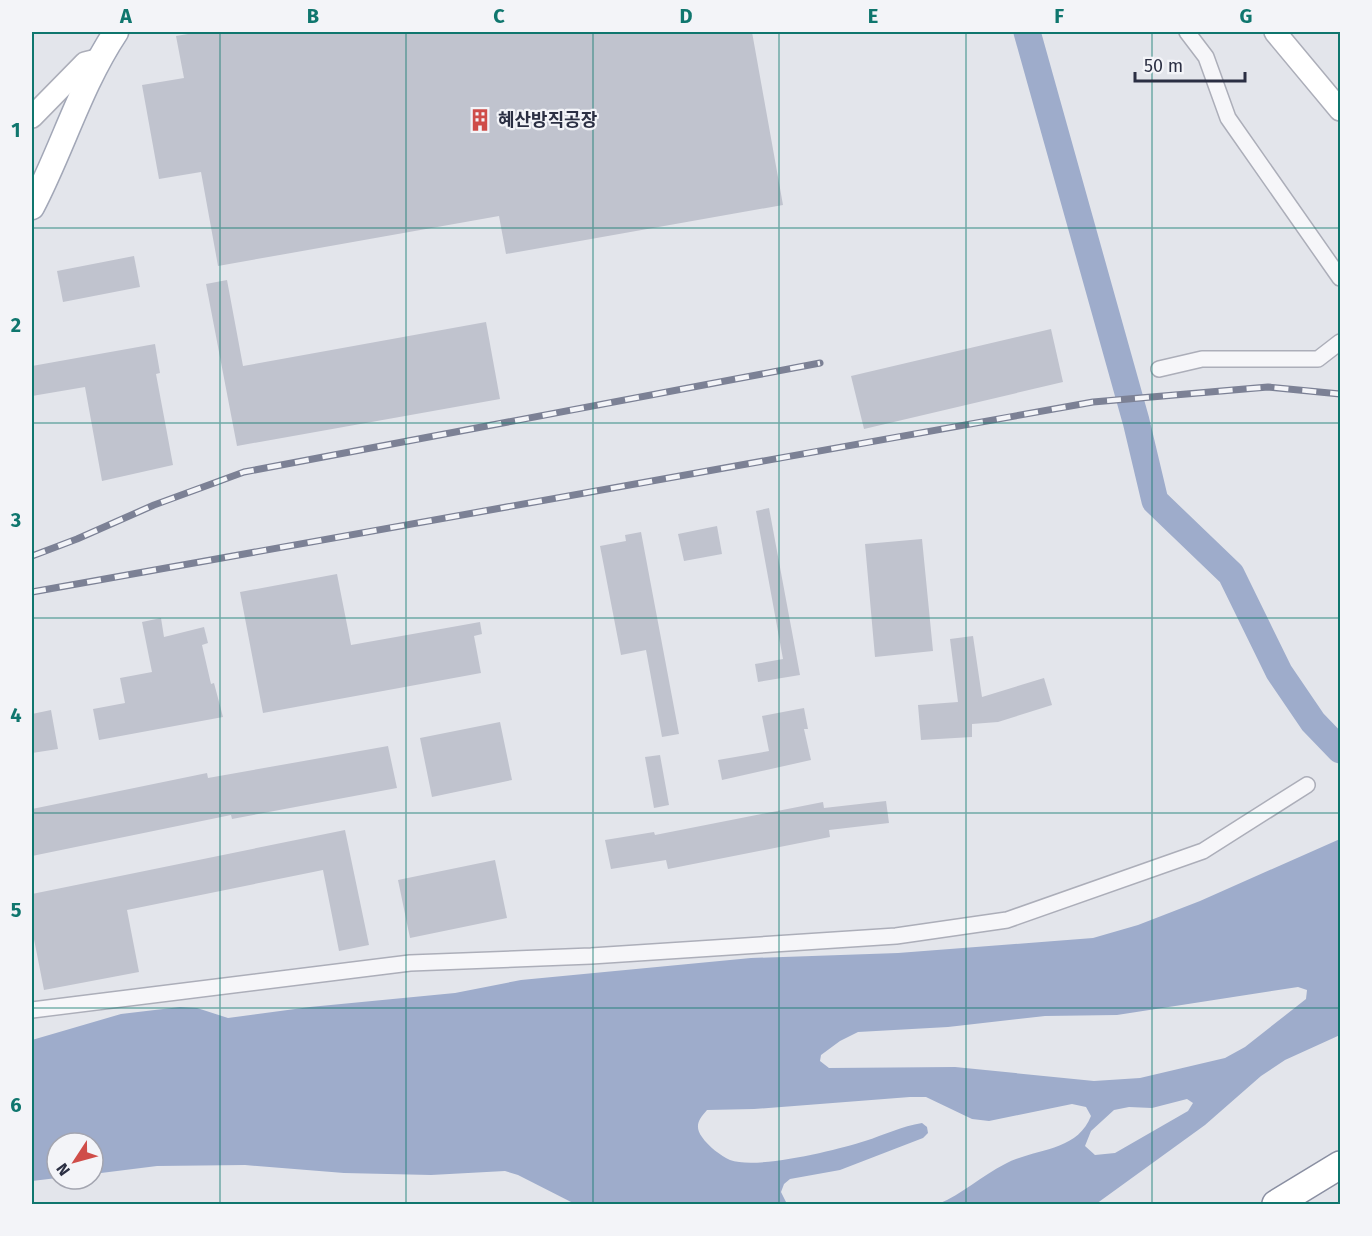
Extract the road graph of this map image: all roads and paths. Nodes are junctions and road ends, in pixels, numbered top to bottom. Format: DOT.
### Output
graph roads {
  1 [pos="116,32"];
  2 [pos="1187,32"];
  3 [pos="1275,32"];
  4 [pos="97,60"];
  5 [pos="1341,110"];
  6 [pos="32,117"];
  7 [pos="32,207"];
  8 [pos="1341,278"];
  9 [pos="1341,342"];
  10 [pos="1159,369"];
  11 [pos="1307,785"];
  12 [pos="32,1010"];
  13 [pos="1341,1165"];
  14 [pos="1276,1204"];
  1 -- 4 [label="main road"];
  2 -- 8 [label="street"];
  3 -- 5 [label="main road"];
  4 -- 6 [label="main road"];
  4 -- 7 [label="main road"];
  9 -- 10 [label="street"];
  11 -- 12 [label="street"];
  13 -- 14 [label="highway"];
}
